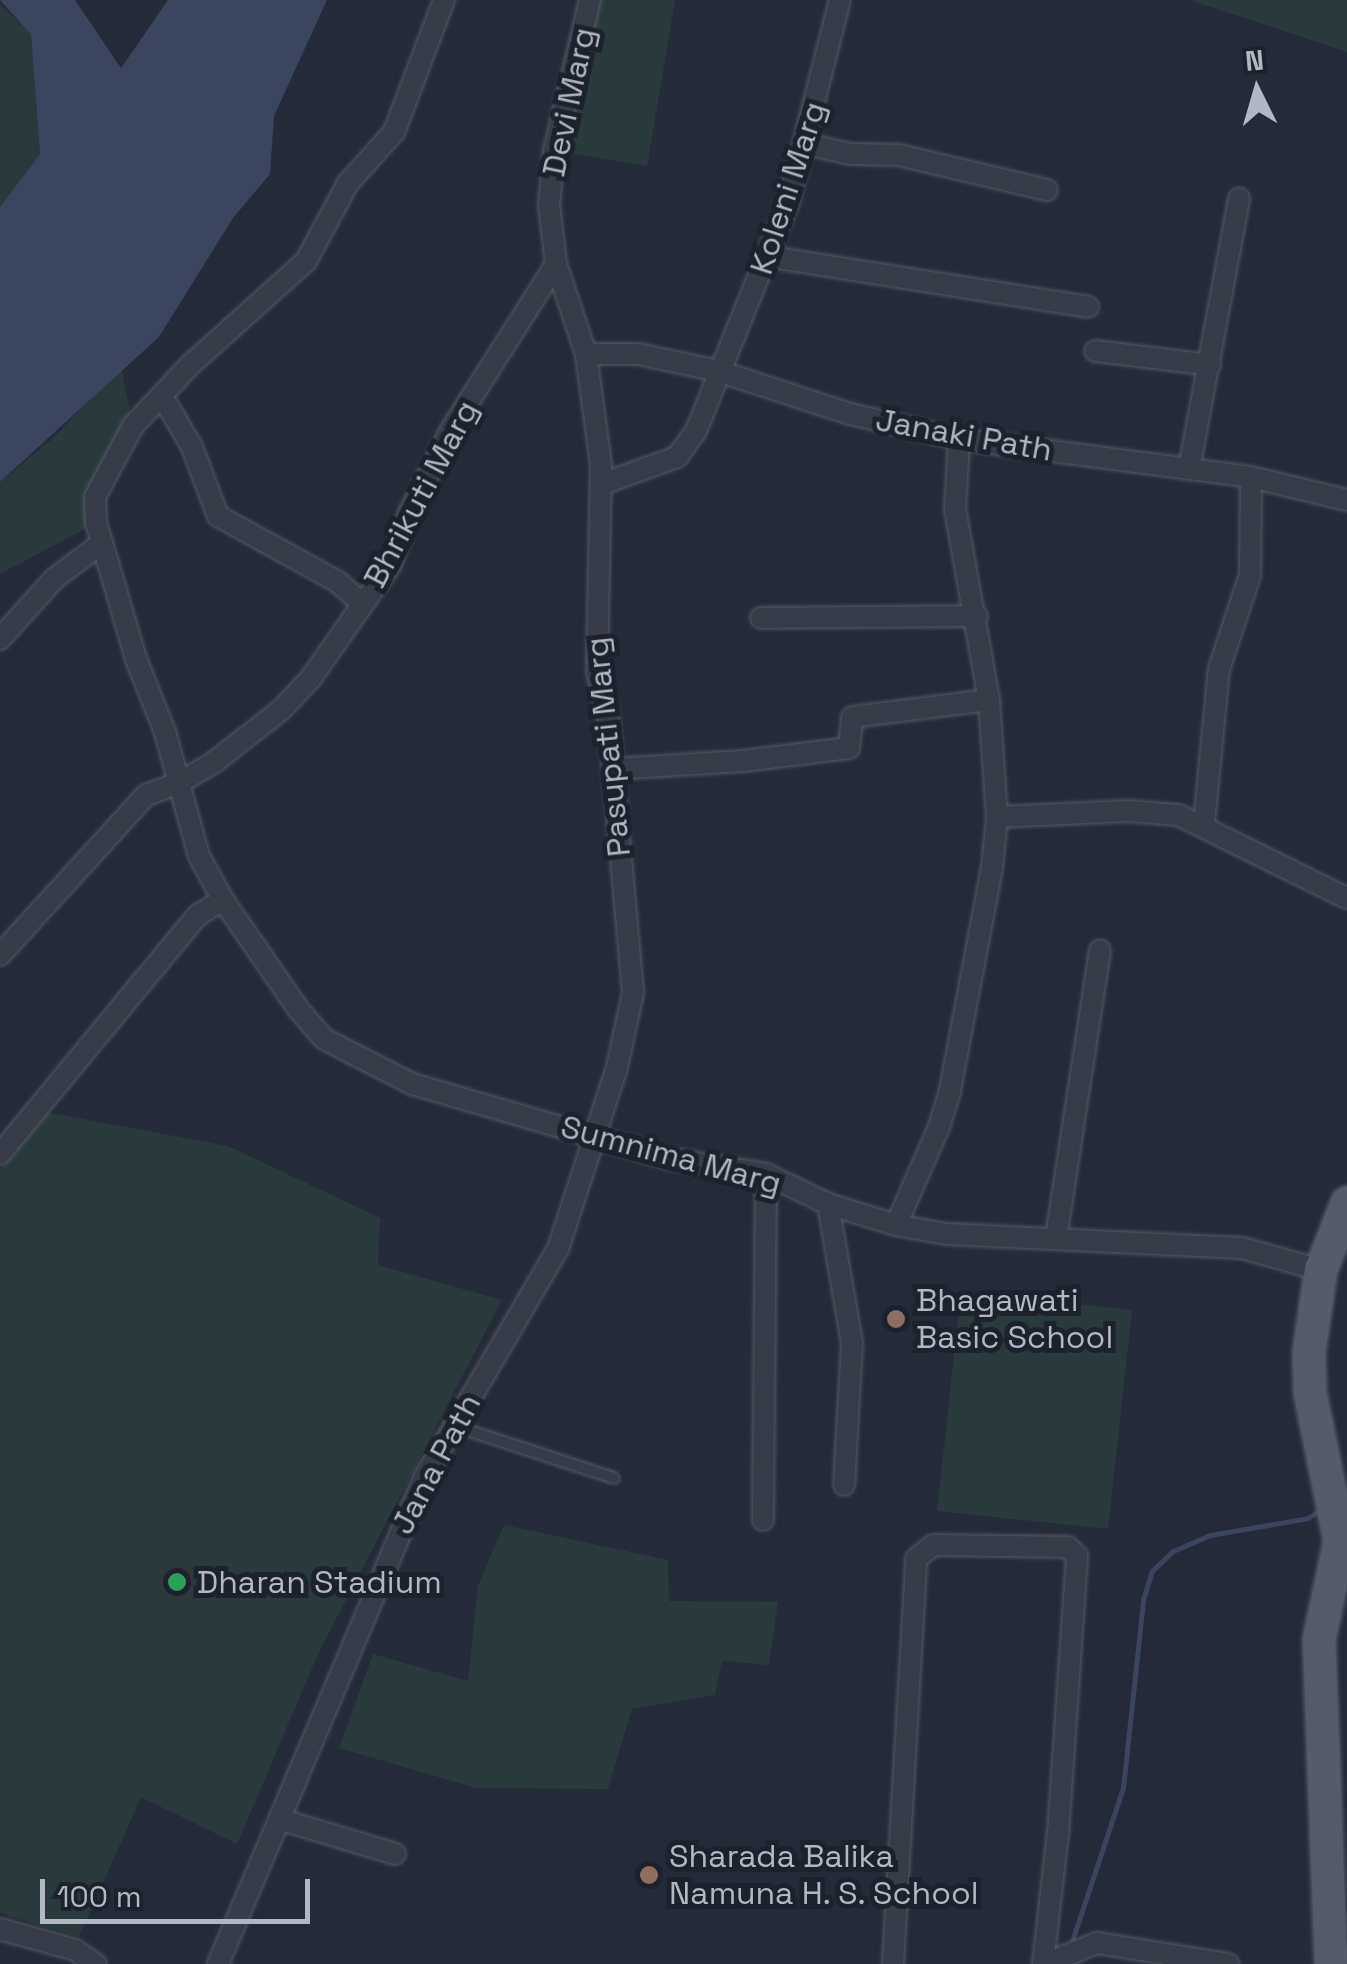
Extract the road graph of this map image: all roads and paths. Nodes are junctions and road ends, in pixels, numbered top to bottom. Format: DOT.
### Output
graph roads {
  1 [pos="444,0"];
  2 [pos="590,0"];
  3 [pos="840,0"];
  4 [pos="807,144"];
  5 [pos="1047,190"];
  6 [pos="1239,198"];
  7 [pos="770,258"];
  8 [pos="556,264"];
  9 [pos="1088,308"];
  10 [pos="1095,351"];
  11 [pos="586,354"];
  12 [pos="1210,365"];
  13 [pos="718,371"];
  14 [pos="162,396"];
  15 [pos="959,439"];
  16 [pos="1189,469"];
  17 [pos="1251,476"];
  18 [pos="602,484"];
  19 [pos="1347,500"];
  20 [pos="102,543"];
  21 [pos="361,603"];
  22 [pos="977,616"];
  23 [pos="761,618"];
  24 [pos="0,639"];
  25 [pos="989,700"];
  26 [pos="614,769"];
  27 [pos="177,784"];
  28 [pos="997,817"];
  29 [pos="1204,824"];
  30 [pos="1347,898"];
  31 [pos="223,900"];
  32 [pos="1100,950"];
  33 [pos="0,956"];
  34 [pos="595,1136"];
  35 [pos="0,1154"];
  36 [pos="766,1174"];
  37 [pos="1347,1203"];
  38 [pos="828,1204"];
  39 [pos="896,1225"];
  40 [pos="1056,1238"];
  41 [pos="1321,1270"];
  42 [pos="454,1425"];
  43 [pos="614,1478"];
  44 [pos="844,1485"];
  45 [pos="763,1520"];
  46 [pos="1339,1521"];
  47 [pos="1334,1607"];
  48 [pos="282,1820"];
  49 [pos="395,1854"];
  50 [pos="0,1929"];
  51 [pos="1047,1963"];
  52 [pos="96,1964"];
  53 [pos="218,1964"];
  54 [pos="893,1964"];
  55 [pos="1228,1964"];
  56 [pos="1331,1964"];
  1 -- 14 [label="street, Sumnima Marg"];
  2 -- 8 [label="street, Devi Marg"];
  3 -- 4 [label="street, Koleni Marg"];
  4 -- 5 [label="street"];
  4 -- 7 [label="street, Koleni Marg"];
  6 -- 12 [label="street"];
  7 -- 9 [label="street"];
  7 -- 13 [label="street, Koleni Marg"];
  8 -- 11 [label="street"];
  8 -- 21 [label="street, Bhrikuti Marg"];
  10 -- 12 [label="street"];
  11 -- 13 [label="street, Janaki Path"];
  11 -- 18 [label="street, Pasupati Marg"];
  12 -- 16 [label="street"];
  13 -- 15 [label="street, Janaki Path"];
  13 -- 18 [label="street, Koleni Marg"];
  14 -- 20 [label="street, Sumnima Marg"];
  14 -- 21 [label="street"];
  15 -- 16 [label="street, Janaki Path"];
  15 -- 22 [label="street"];
  16 -- 17 [label="street, Janaki Path"];
  17 -- 19 [label="street, Janaki Path"];
  17 -- 29 [label="street"];
  18 -- 26 [label="street, Pasupati Marg"];
  20 -- 24 [label="street"];
  20 -- 27 [label="street, Sumnima Marg"];
  21 -- 27 [label="street, Bhrikuti Marg"];
  22 -- 23 [label="street"];
  22 -- 25 [label="street"];
  25 -- 26 [label="street"];
  25 -- 28 [label="street"];
  26 -- 34 [label="street, Pasupati Marg"];
  27 -- 31 [label="street, Sumnima Marg"];
  27 -- 33 [label="street, Bhrikuti Marg"];
  28 -- 29 [label="street"];
  28 -- 39 [label="street"];
  29 -- 30 [label="street"];
  31 -- 34 [label="street, Sumnima Marg"];
  31 -- 35 [label="street"];
  32 -- 40 [label="street"];
  34 -- 36 [label="street, Sumnima Marg"];
  34 -- 42 [label="street, Jana Path"];
  36 -- 38 [label="street, Sumnima Marg"];
  36 -- 45 [label="street"];
  37 -- 41 [label="main road"];
  38 -- 39 [label="street, Sumnima Marg"];
  38 -- 44 [label="street"];
  39 -- 40 [label="street, Sumnima Marg"];
  40 -- 41 [label="street, Sumnima Marg"];
  41 -- 46 [label="main road"];
  42 -- 43 [label="lane"];
  42 -- 48 [label="street, Jana Path"];
  46 -- 47 [label="main road"];
  47 -- 56 [label="main road"];
  48 -- 49 [label="street"];
  48 -- 53 [label="street, Jana Path"];
  50 -- 52 [label="street"];
  51 -- 54 [label="street"];
  51 -- 55 [label="street"];
}
